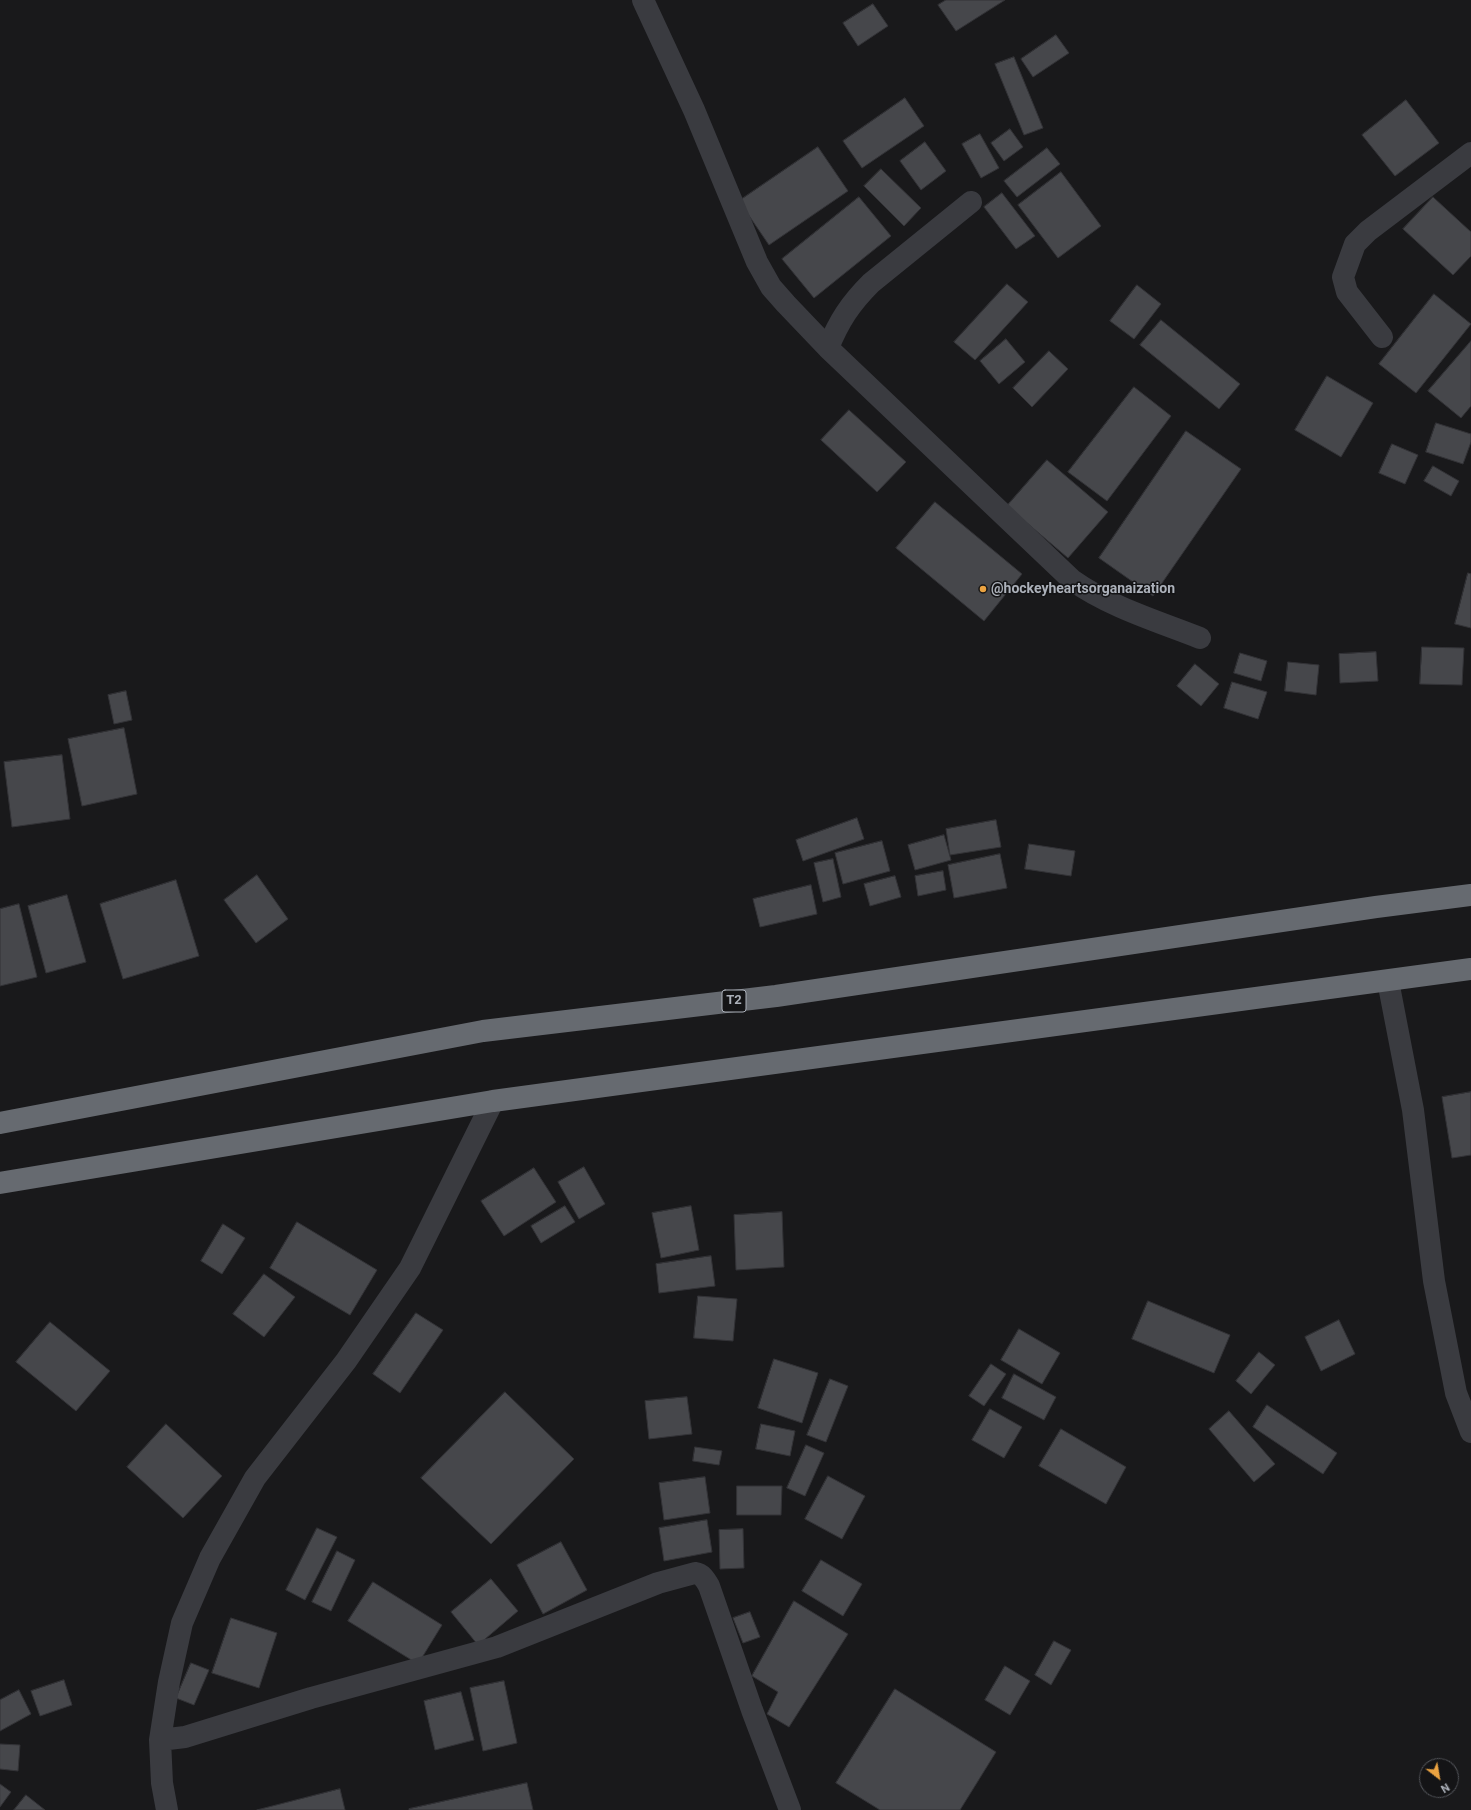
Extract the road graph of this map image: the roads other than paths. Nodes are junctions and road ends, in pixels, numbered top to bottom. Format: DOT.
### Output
graph roads {
  1 [pos="643,0"];
  2 [pos="1471,152"];
  3 [pos="971,202"];
  4 [pos="1382,337"];
  5 [pos="828,348"];
  6 [pos="1200,638"];
  7 [pos="1471,895"];
  8 [pos="1471,969"];
  9 [pos="1388,981"];
  10 [pos="493,1101"];
  11 [pos="0,1123"];
  12 [pos="0,1183"];
  13 [pos="1471,1432"];
  14 [pos="160,1740"];
  15 [pos="167,1810"];
  16 [pos="790,1810"];
  1 -- 5 [label="street"];
  2 -- 4 [label="street"];
  3 -- 5 [label="street"];
  5 -- 6 [label="street"];
  7 -- 11 [label="highway, T2"];
  8 -- 9 [label="highway"];
  9 -- 10 [label="highway"];
  9 -- 13 [label="street"];
  10 -- 12 [label="highway"];
  10 -- 14 [label="street"];
  14 -- 15 [label="street"];
  14 -- 16 [label="street"];
}
